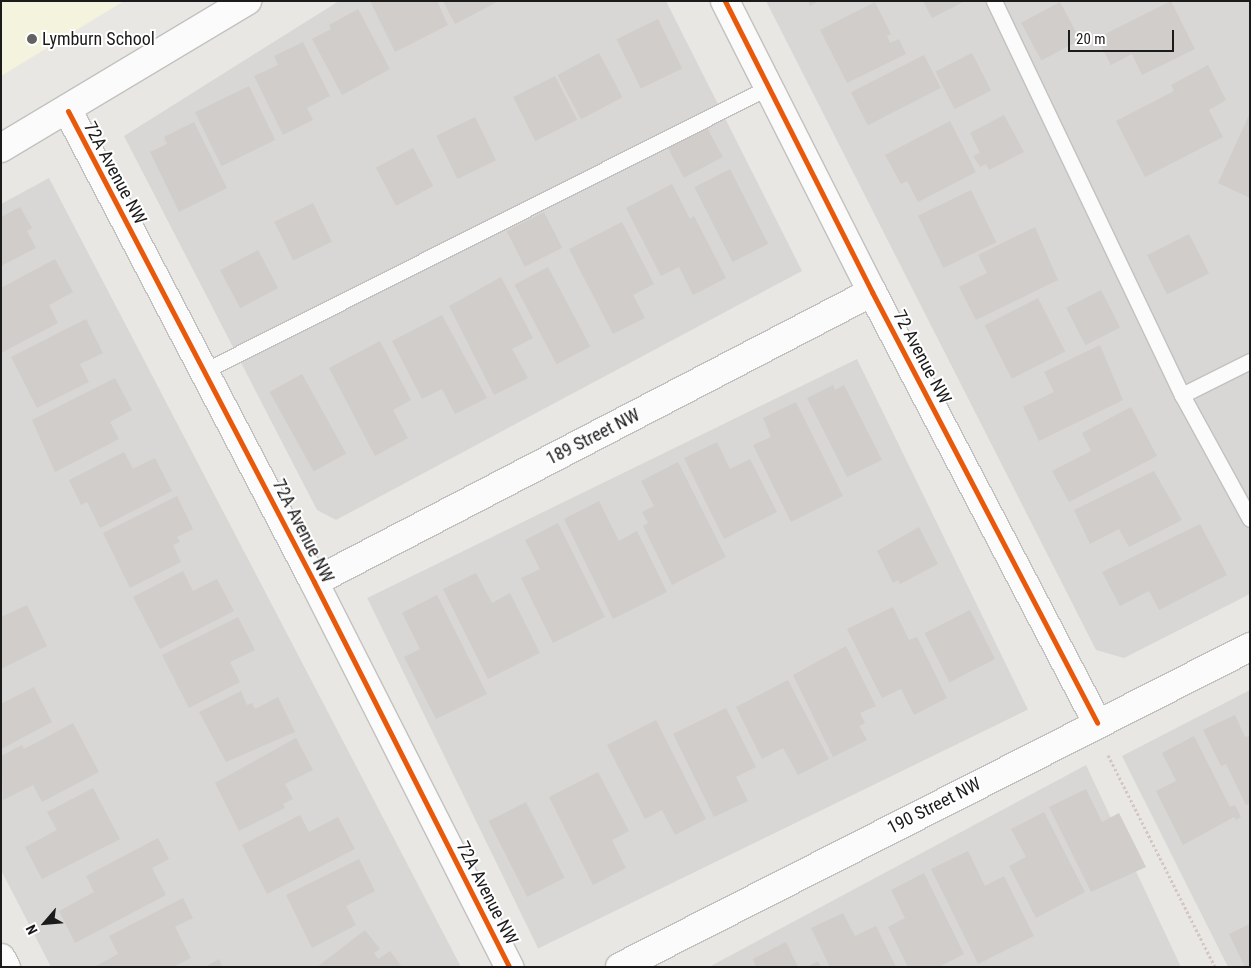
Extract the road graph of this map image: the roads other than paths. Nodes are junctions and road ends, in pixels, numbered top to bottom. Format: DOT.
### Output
graph roads {
  1 [pos="247,1"];
  2 [pos="726,1"];
  3 [pos="994,1"];
  4 [pos="769,87"];
  5 [pos="68,112"];
  6 [pos="1,148"];
  7 [pos="872,292"];
  8 [pos="1250,361"];
  9 [pos="204,372"];
  10 [pos="1182,395"];
  11 [pos="1250,519"];
  12 [pos="314,582"];
  13 [pos="1250,648"];
  14 [pos="1095,724"];
  15 [pos="1,958"];
  16 [pos="6,967"];
  17 [pos="509,967"];
  18 [pos="620,967"];
  1 -- 5 [label="street"];
  2 -- 4 [label="street, 72 Avenue NW"];
  3 -- 10 [label="lane"];
  4 -- 7 [label="street, 72 Avenue NW"];
  4 -- 9 [label="lane"];
  5 -- 6 [label="street"];
  5 -- 9 [label="street, 72A Avenue NW"];
  7 -- 12 [label="street, 189 Street NW"];
  7 -- 14 [label="street, 72 Avenue NW"];
  8 -- 10 [label="lane"];
  9 -- 12 [label="street, 72A Avenue NW"];
  10 -- 11 [label="lane"];
  12 -- 17 [label="street, 72A Avenue NW"];
  13 -- 14 [label="street, 190 Street NW"];
  14 -- 18 [label="street, 190 Street NW"];
  15 -- 16 [label="street"];
}
